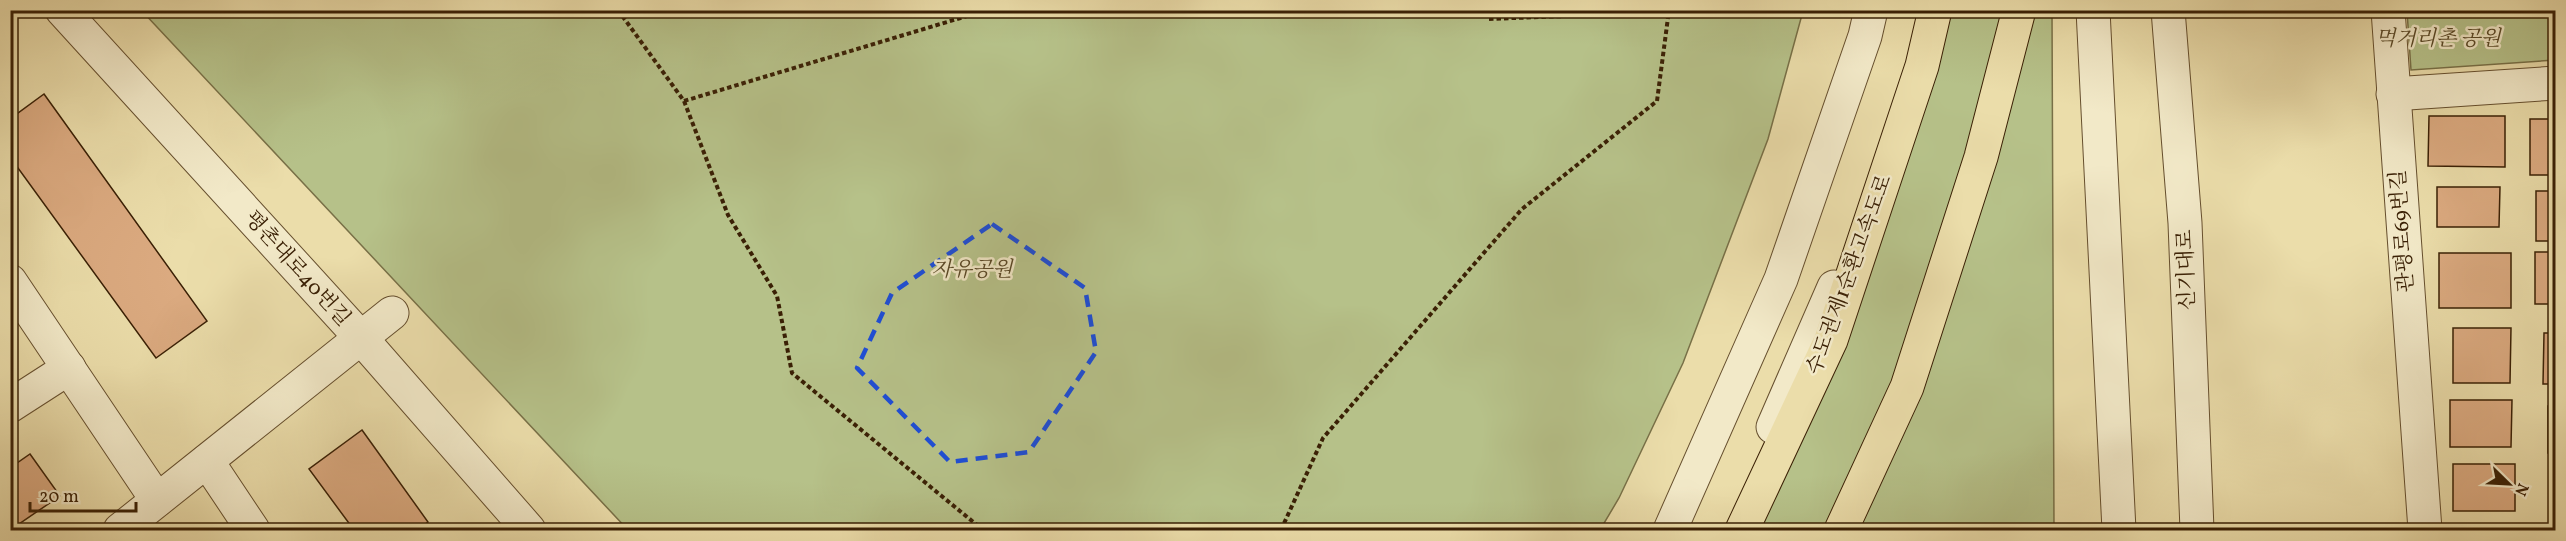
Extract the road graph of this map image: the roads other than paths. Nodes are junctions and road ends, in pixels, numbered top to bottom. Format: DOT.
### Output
graph roads {
  1 [pos="62,10"];
  2 [pos="1871,10"];
  3 [pos="1920,10"];
  4 [pos="1935,10"];
  5 [pos="2019,10"];
  6 [pos="2093,10"];
  7 [pos="2168,10"];
  8 [pos="2179,10"];
  9 [pos="2388,10"];
  10 [pos="2556,83"];
  11 [pos="2393,94"];
  12 [pos="2185,223"];
  13 [pos="10,281"];
  14 [pos="392,313"];
  15 [pos="361,338"];
  16 [pos="69,368"];
  17 [pos="10,406"];
  18 [pos="207,461"];
  19 [pos="158,500"];
  20 [pos="120,531"];
  21 [pos="254,531"];
  22 [pos="529,531"];
  23 [pos="1670,531"];
  24 [pos="1725,531"];
  25 [pos="1742,531"];
  26 [pos="1841,531"];
  27 [pos="2119,531"];
  28 [pos="2197,531"];
  29 [pos="2426,531"];
  1 -- 15 [label="street, 평촌대로40번길"];
  2 -- 23 [label="street"];
  3 -- 24 [label="street"];
  4 -- 25 [label="highway, 수도권제1순환고속도로"];
  5 -- 26 [label="highway"];
  6 -- 27 [label="street"];
  7 -- 12 [label="street, 신기대로"];
  8 -- 12 [label="street"];
  9 -- 11 [label="street, 관평로69번길"];
  10 -- 11 [label="street"];
  11 -- 29 [label="street, 관평로69번길"];
  12 -- 28 [label="street, 신기대로"];
  13 -- 16 [label="street"];
  14 -- 15 [label="street"];
  15 -- 18 [label="street"];
  15 -- 22 [label="street, 평촌대로40번길"];
  16 -- 17 [label="street"];
  16 -- 19 [label="street"];
  18 -- 19 [label="street"];
  18 -- 21 [label="street"];
  19 -- 20 [label="street"];
}
